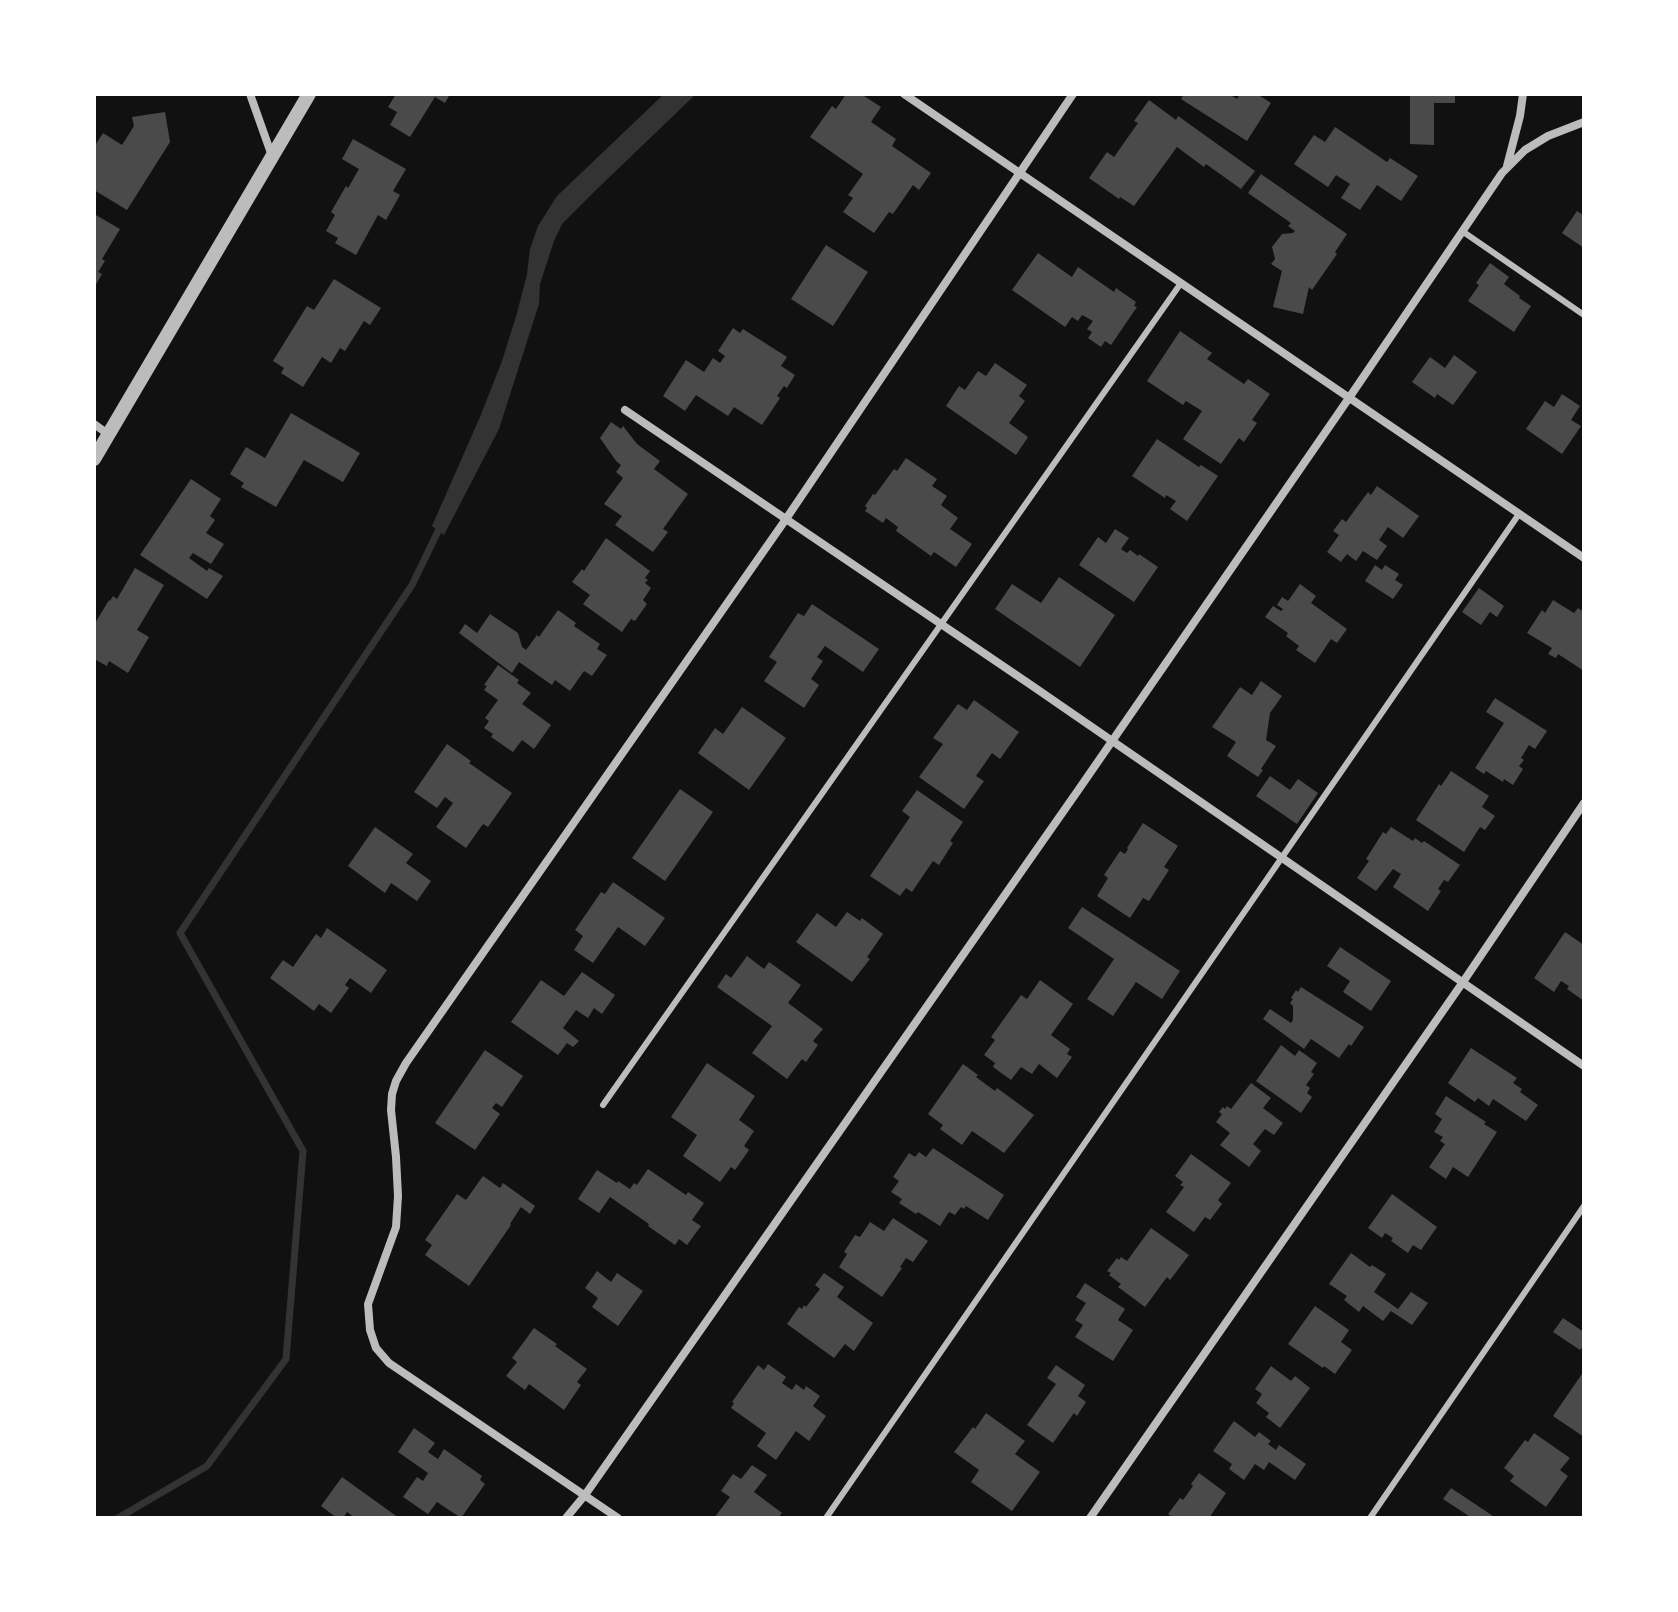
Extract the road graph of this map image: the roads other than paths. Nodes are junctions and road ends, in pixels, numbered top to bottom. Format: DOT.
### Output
graph roads {
  1 [pos="250,94"];
  2 [pos="309,94"];
  3 [pos="904,94"];
  4 [pos="1073,94"];
  5 [pos="1523,94"];
  6 [pos="1584,122"];
  7 [pos="272,156"];
  8 [pos="1507,166"];
  9 [pos="1019,172"];
  10 [pos="1462,231"];
  11 [pos="1181,283"];
  12 [pos="1584,315"];
  13 [pos="1349,398"];
  14 [pos="625,410"];
  15 [pos="94,424"];
  16 [pos="108,434"];
  17 [pos="94,459"];
  18 [pos="1519,514"];
  19 [pos="786,519"];
  20 [pos="1584,558"];
  21 [pos="941,624"];
  22 [pos="1112,741"];
  23 [pos="1584,803"];
  24 [pos="1282,858"];
  25 [pos="1463,982"];
  26 [pos="1584,1066"];
  27 [pos="603,1105"];
  28 [pos="1584,1206"];
  29 [pos="585,1495"];
  30 [pos="566,1518"];
  31 [pos="618,1518"];
  32 [pos="826,1518"];
  33 [pos="1090,1518"];
  34 [pos="1370,1518"];
  1 -- 7 [label="street"];
  2 -- 7 [label="street"];
  3 -- 9 [label="street"];
  4 -- 9 [label="street"];
  5 -- 8 [label="street"];
  6 -- 8 [label="street"];
  7 -- 16 [label="street"];
  8 -- 10 [label="street"];
  9 -- 11 [label="street"];
  9 -- 19 [label="street"];
  10 -- 12 [label="lane"];
  10 -- 13 [label="street"];
  11 -- 13 [label="street"];
  11 -- 21 [label="lane"];
  13 -- 18 [label="street"];
  13 -- 22 [label="street"];
  14 -- 19 [label="street"];
  15 -- 16 [label="street"];
  16 -- 17 [label="street"];
  18 -- 20 [label="street"];
  18 -- 24 [label="lane"];
  19 -- 21 [label="street"];
  19 -- 29 [label="street"];
  21 -- 22 [label="street"];
  21 -- 27 [label="lane"];
  22 -- 24 [label="street"];
  22 -- 29 [label="street"];
  23 -- 25 [label="street"];
  24 -- 25 [label="street"];
  24 -- 32 [label="lane"];
  25 -- 26 [label="street"];
  25 -- 33 [label="street"];
  28 -- 34 [label="lane"];
  29 -- 30 [label="street"];
  29 -- 31 [label="street"];
}
